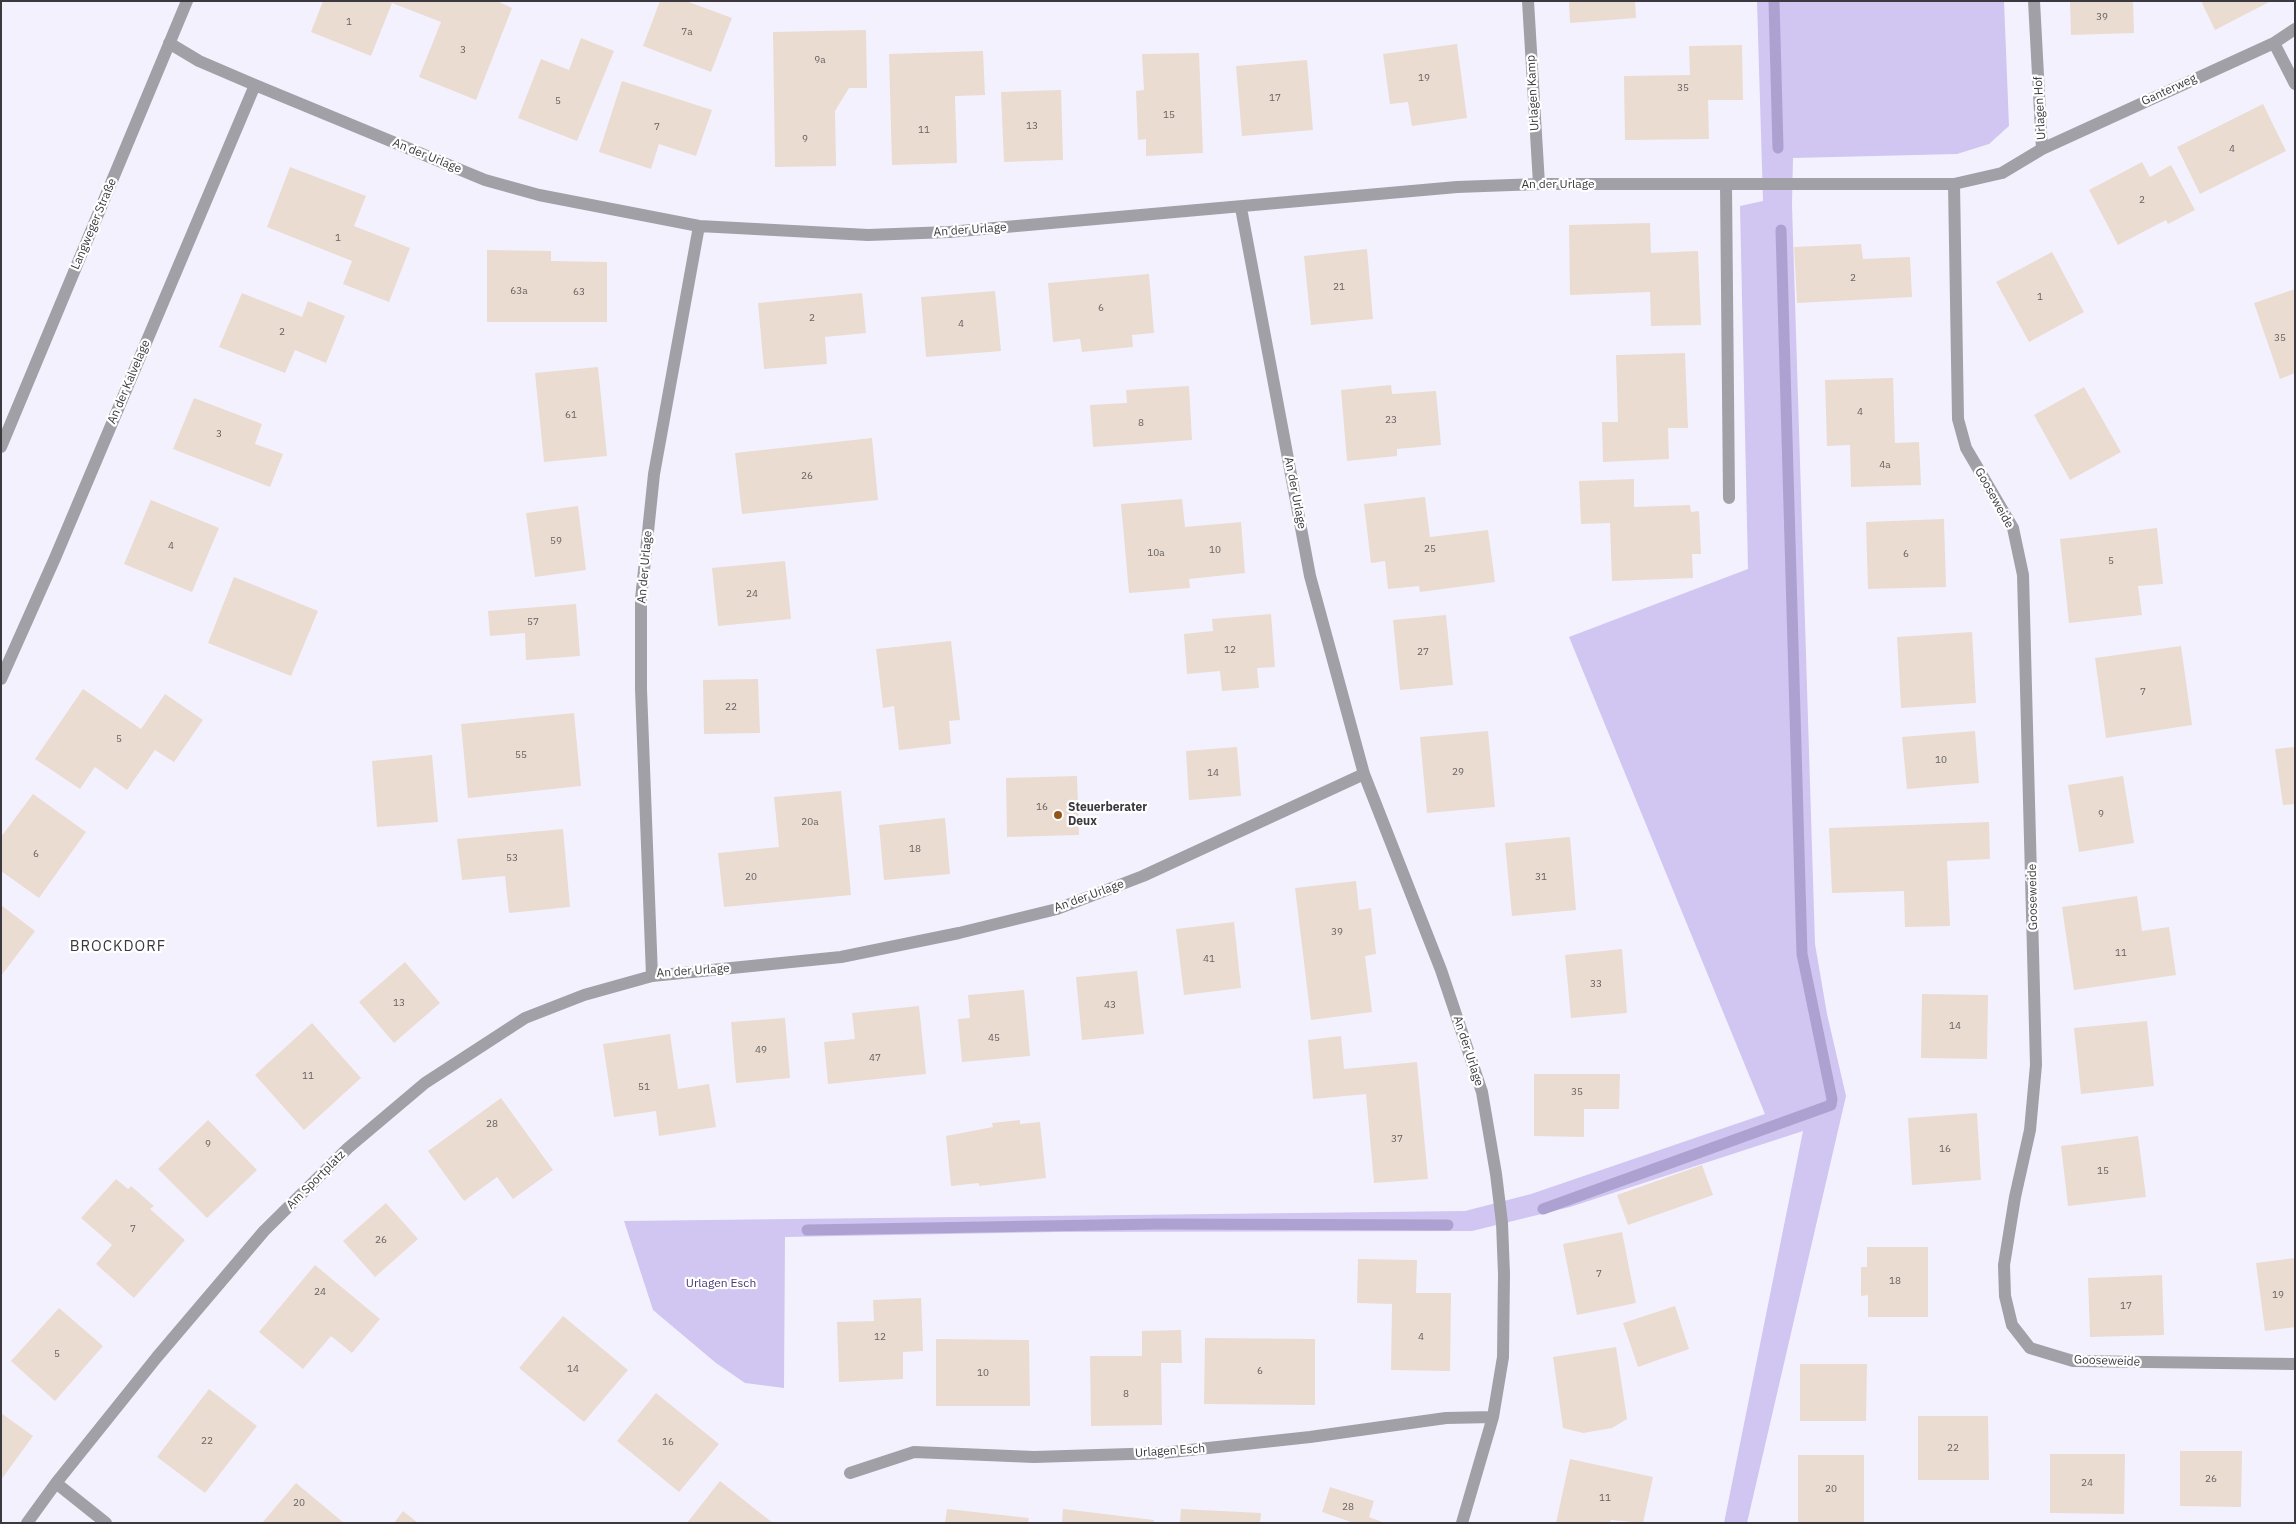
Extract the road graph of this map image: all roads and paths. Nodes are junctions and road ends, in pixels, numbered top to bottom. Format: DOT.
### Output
graph roads {
  1 [pos="187,1"];
  2 [pos="1528,1"];
  3 [pos="2034,1"];
  4 [pos="2295,29"];
  5 [pos="170,43"];
  6 [pos="2274,43"];
  7 [pos="2295,84"];
  8 [pos="256,85"];
  9 [pos="2042,149"];
  10 [pos="1539,184"];
  11 [pos="1954,184"];
  12 [pos="1726,186"];
  13 [pos="1241,208"];
  14 [pos="699,226"];
  15 [pos="1,447"];
  16 [pos="1729,498"];
  17 [pos="1,679"];
  18 [pos="1364,774"];
  19 [pos="652,976"];
  20 [pos="2295,1364"];
  21 [pos="1492,1417"];
  22 [pos="850,1473"];
  23 [pos="56,1483"];
  24 [pos="27,1523"];
  25 [pos="106,1523"];
  26 [pos="1462,1523"];
  1 -- 5 [label="street, Langweger Straße"];
  2 -- 10 [label="street, Urlagen Kamp"];
  3 -- 9 [label="street, Urlagen Hof"];
  4 -- 6 [label="street, Ganterweg"];
  5 -- 8 [label="street, An der Urlage"];
  5 -- 15 [label="street, Langweger Straße"];
  6 -- 7 [label="street"];
  6 -- 9 [label="street, Ganterweg"];
  8 -- 14 [label="street, An der Urlage"];
  8 -- 17 [label="street, An der Kalvelage"];
  9 -- 11 [label="street, Urlagen Hof"];
  10 -- 12 [label="street, An der Urlage"];
  10 -- 13 [label="street, An der Urlage"];
  11 -- 12 [label="street, An der Urlage"];
  11 -- 20 [label="street, Gooseweide"];
  12 -- 16 [label="street"];
  13 -- 14 [label="street, An der Urlage"];
  13 -- 18 [label="street, An der Urlage"];
  14 -- 19 [label="street, An der Urlage"];
  18 -- 19 [label="street, An der Urlage"];
  18 -- 21 [label="street, An der Urlage"];
  19 -- 23 [label="street, Am Sportplatz"];
  21 -- 22 [label="street, Urlagen Esch"];
  21 -- 26 [label="street"];
  23 -- 24 [label="street, Am Sportplatz"];
  23 -- 25 [label="street"];
}
